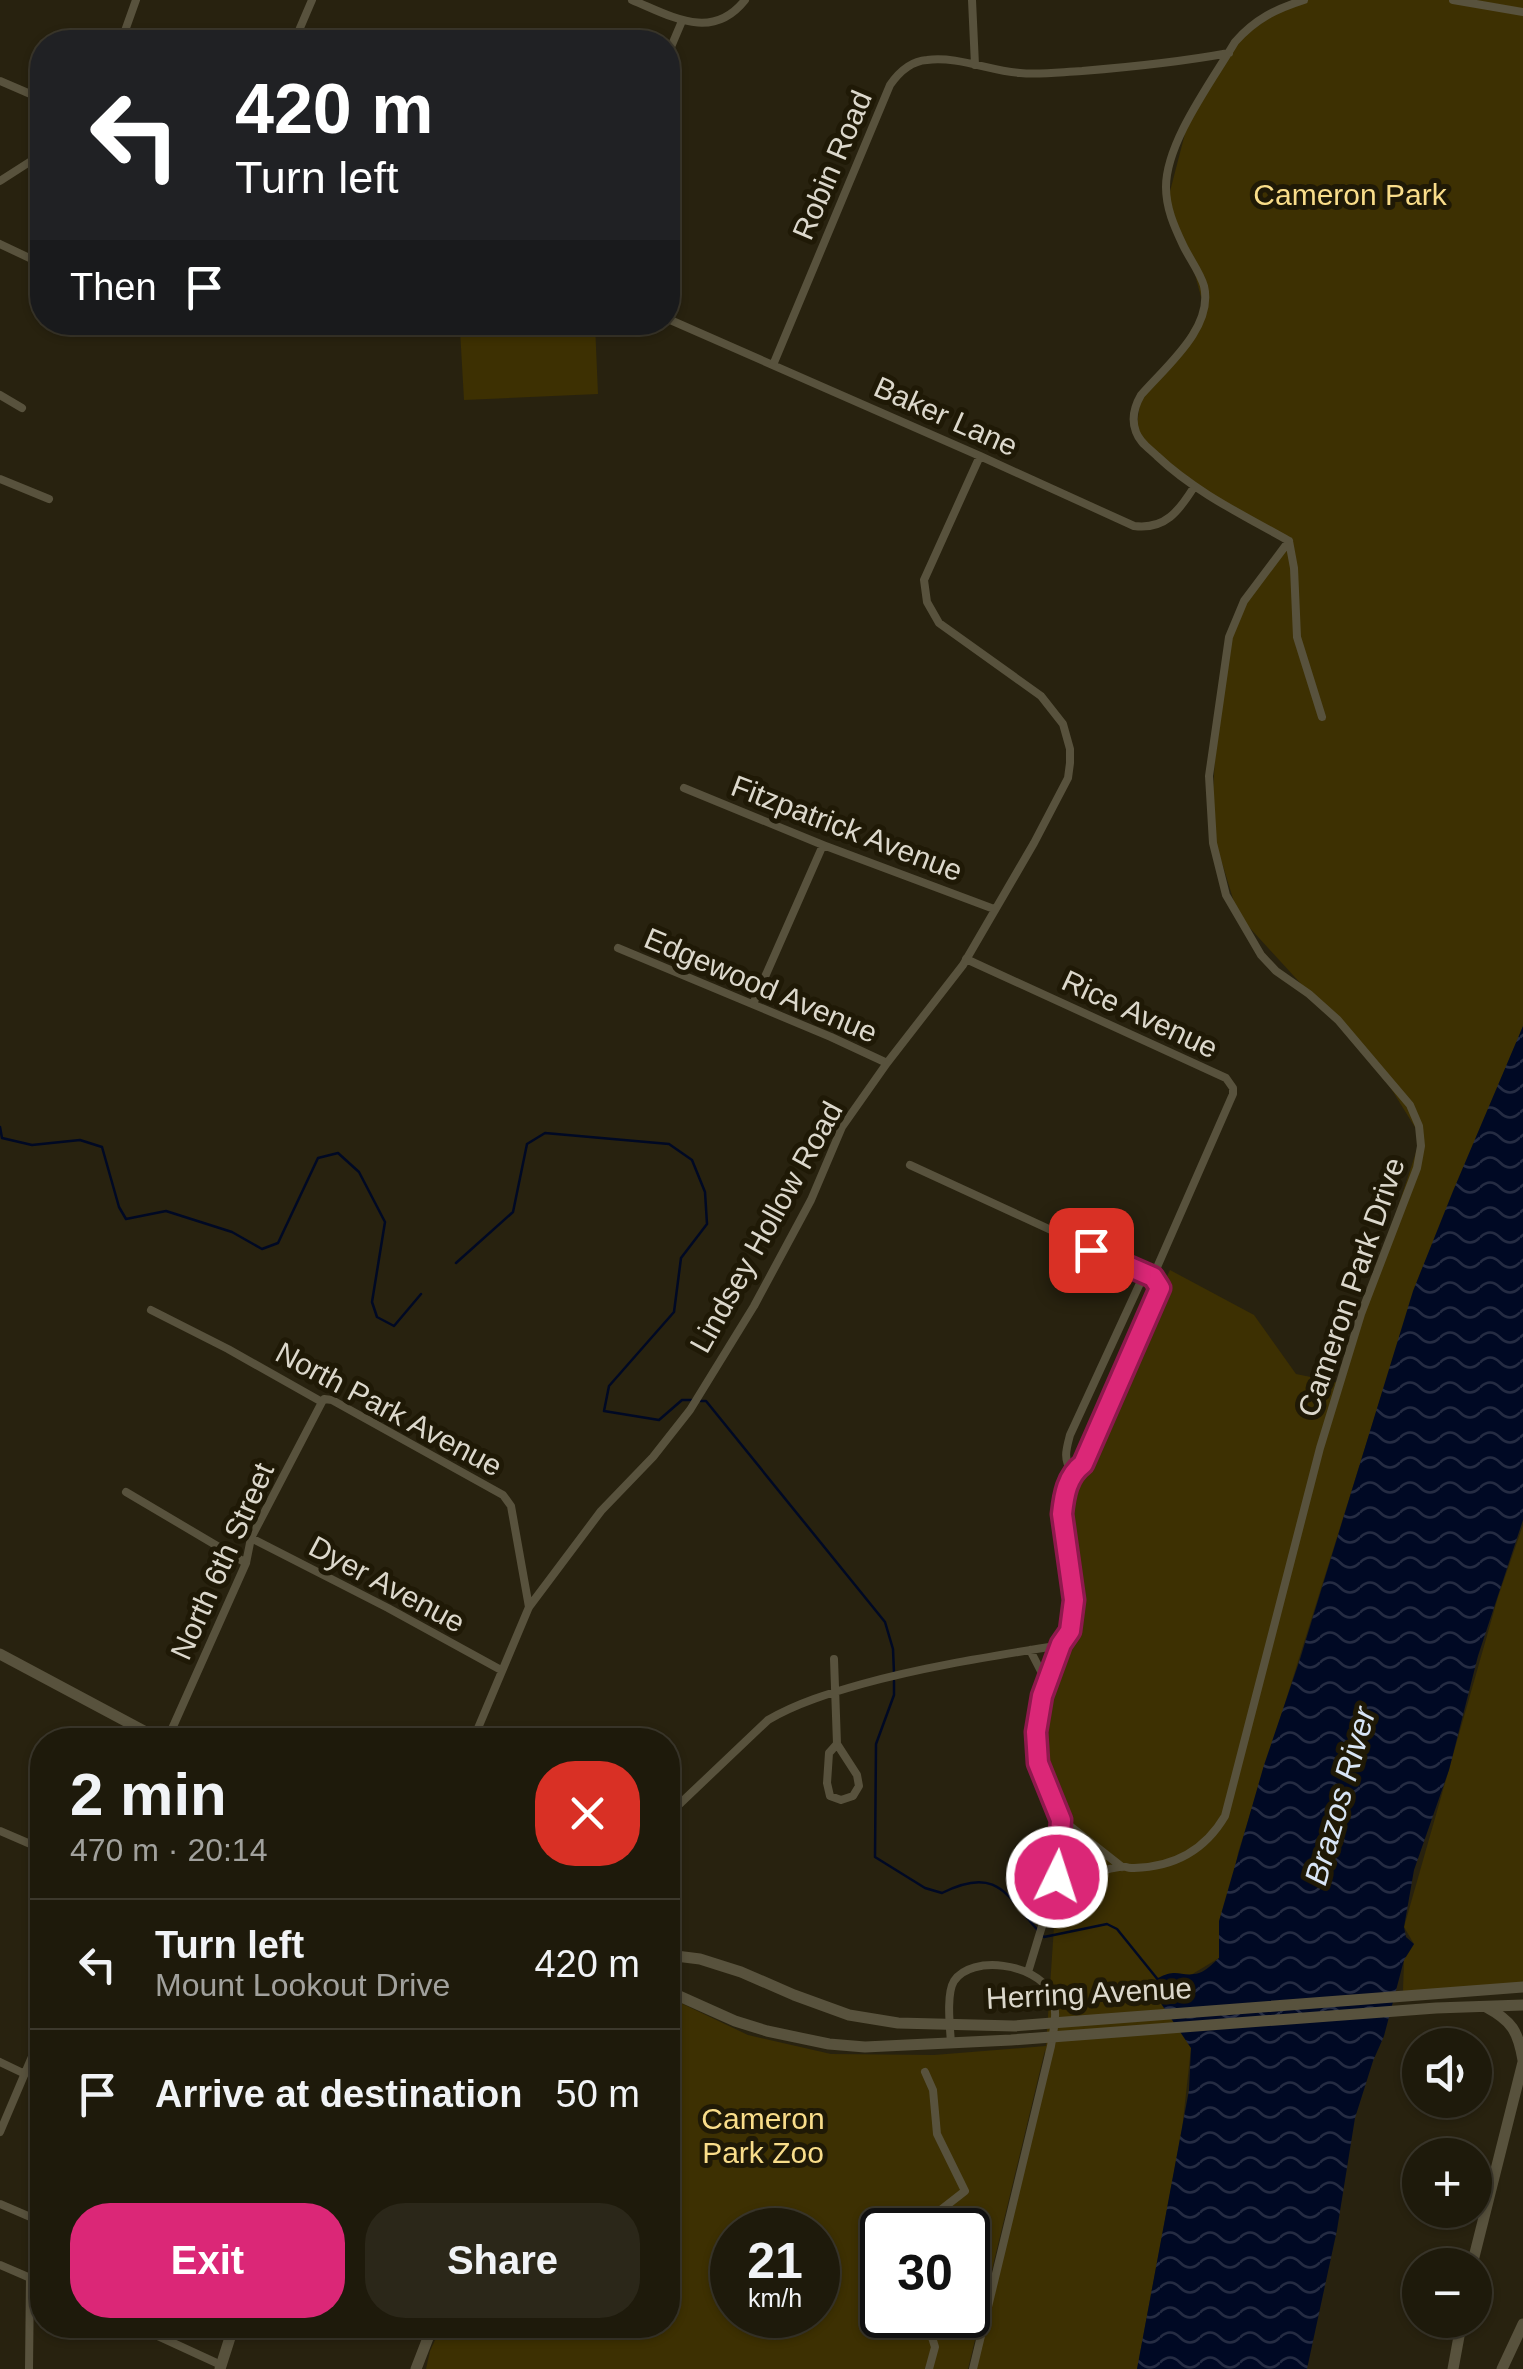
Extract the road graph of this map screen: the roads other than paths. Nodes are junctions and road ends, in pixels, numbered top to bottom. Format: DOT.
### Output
graph roads {
  1 [pos="136,0"];
  2 [pos="312,0"];
  3 [pos="632,0"];
  4 [pos="745,0"];
  5 [pos="972,0"];
  6 [pos="1304,0"];
  7 [pos="1454,0"];
  8 [pos="1513,0"];
  9 [pos="1523,12"];
  10 [pos="682,20"];
  11 [pos="125,30"];
  12 [pos="299,30"];
  13 [pos="678,30"];
  14 [pos="1229,53"];
  15 [pos="975,65"];
  16 [pos="0,81"];
  17 [pos="30,94"];
  18 [pos="30,162"];
  19 [pos="0,181"];
  20 [pos="0,244"];
  21 [pos="30,258"];
  22 [pos="680,324"];
  23 [pos="774,365"];
  24 [pos="0,396"];
  25 [pos="22,408"];
  26 [pos="980,456"];
  27 [pos="0,479"];
  28 [pos="1194,487"];
  29 [pos="49,499"];
  30 [pos="1289,541"];
  31 [pos="1322,717"];
  32 [pos="684,788"];
  33 [pos="823,845"];
  34 [pos="994,909"];
  35 [pos="618,948"];
  36 [pos="966,959"];
  37 [pos="753,1004"];
  38 [pos="887,1064"];
  39 [pos="910,1165"];
  40 [pos="1153,1277"];
  41 [pos="151,1310"];
  42 [pos="322,1402"];
  43 [pos="1072,1472"];
  44 [pos="126,1492"];
  45 [pos="251,1538"];
  46 [pos="246,1564"];
  47 [pos="529,1607"];
  48 [pos="1061,1644"];
  49 [pos="1030,1650"];
  50 [pos="0,1654"];
  51 [pos="834,1659"];
  52 [pos="501,1670"];
  53 [pos="1047,1682"];
  54 [pos="834,1692"];
  55 [pos="141,1728"];
  56 [pos="170,1728"];
  57 [pos="478,1728"];
  58 [pos="838,1744"];
  59 [pos="680,1803"];
  60 [pos="1061,1820"];
  61 [pos="0,1831"];
  62 [pos="30,1845"];
  63 [pos="1122,1866"];
  64 [pos="1049,1901"];
  65 [pos="680,1956"];
  66 [pos="1028,1972"];
  67 [pos="1523,1987"];
  68 [pos="680,1996"];
  69 [pos="1482,2005"];
  70 [pos="1523,2005"];
  71 [pos="950,2024"];
  72 [pos="951,2044"];
  73 [pos="1523,2061"];
  74 [pos="0,2062"];
  75 [pos="30,2062"];
  76 [pos="925,2072"];
  77 [pos="25,2074"];
  78 [pos="0,2132"];
  79 [pos="0,2204"];
  80 [pos="944,2208"];
  81 [pos="30,2217"];
  82 [pos="1476,2248"];
  83 [pos="0,2265"];
  84 [pos="30,2277"];
  85 [pos="1523,2324"];
  86 [pos="161,2338"];
  87 [pos="230,2338"];
  88 [pos="429,2338"];
  89 [pos="933,2338"];
  90 [pos="1459,2338"];
  91 [pos="220,2367"];
  92 [pos="28,2369"];
  93 [pos="416,2369"];
  94 [pos="928,2369"];
  95 [pos="973,2369"];
  96 [pos="1453,2369"];
  97 [pos="1502,2369"];
  1 -- 11 [label="street"];
  2 -- 12 [label="street"];
  3 -- 10 [label="street"];
  4 -- 10 [label="street"];
  5 -- 15 [label="street"];
  6 -- 14 [label="street"];
  7 -- 9 [label="street"];
  8 -- 9 [label="street"];
  10 -- 13 [label="street"];
  14 -- 15 [label="street, Robin Road"];
  14 -- 28 [label="street"];
  15 -- 23 [label="street, Robin Road"];
  16 -- 17 [label="street"];
  18 -- 19 [label="street"];
  20 -- 21 [label="street"];
  22 -- 23 [label="street, Baker Lane"];
  23 -- 26 [label="street, Baker Lane"];
  24 -- 25 [label="street"];
  26 -- 28 [label="street, Baker Lane"];
  26 -- 34 [label="street, Lindsey Hollow Road"];
  27 -- 29 [label="street"];
  28 -- 30 [label="street"];
  30 -- 31 [label="street"];
  30 -- 63 [label="street, Cameron Park Drive"];
  32 -- 33 [label="street, Fitzpatrick Avenue"];
  33 -- 34 [label="street, Fitzpatrick Avenue"];
  33 -- 37 [label="street"];
  34 -- 36 [label="street, Lindsey Hollow Road"];
  35 -- 37 [label="street, Edgewood Avenue"];
  36 -- 38 [label="street, Lindsey Hollow Road"];
  36 -- 40 [label="street, Rice Avenue"];
  37 -- 38 [label="street, Edgewood Avenue"];
  38 -- 47 [label="street, Lindsey Hollow Road"];
  39 -- 40 [label="street"];
  40 -- 43 [label="street"];
  40 -- 43 [label="street"];
  41 -- 42 [label="street, North Park Avenue"];
  42 -- 45 [label="street, North 6th Street"];
  42 -- 47 [label="street, North Park Avenue"];
  43 -- 48 [label="street"];
  44 -- 46 [label="street"];
  45 -- 46 [label="street, North 6th Street"];
  45 -- 52 [label="street, Dyer Avenue"];
  46 -- 56 [label="street, North 6th Street"];
  47 -- 52 [label="street, Lindsey Hollow Road"];
  48 -- 49 [label="street"];
  48 -- 53 [label="street"];
  49 -- 53 [label="street"];
  49 -- 54 [label="street"];
  50 -- 55 [label="main road"];
  51 -- 54 [label="street"];
  52 -- 57 [label="street, Lindsey Hollow Road"];
  53 -- 60 [label="street"];
  54 -- 58 [label="street"];
  54 -- 59 [label="street"];
  58 -- 58 [label="street"];
  60 -- 63 [label="street"];
  60 -- 64 [label="street"];
  61 -- 62 [label="street"];
  63 -- 64 [label="street, Cameron Park Drive"];
  64 -- 66 [label="street"];
  65 -- 71 [label="main road, Herring Avenue"];
  66 -- 71 [label="street"];
  66 -- 95 [label="street"];
  67 -- 71 [label="main road, Herring Avenue"];
  68 -- 72 [label="main road, Herring Avenue"];
  69 -- 70 [label="main road, Herring Avenue"];
  69 -- 72 [label="main road, Herring Avenue"];
  69 -- 73 [label="main road"];
  71 -- 72 [label="street"];
  73 -- 82 [label="main road"];
  74 -- 77 [label="street"];
  75 -- 77 [label="street"];
  76 -- 80 [label="street"];
  77 -- 78 [label="street"];
  79 -- 81 [label="street"];
  83 -- 84 [label="street"];
  84 -- 92 [label="street"];
  85 -- 97 [label="main road"];
  86 -- 91 [label="street"];
  87 -- 91 [label="main road"];
  88 -- 93 [label="main road"];
  89 -- 94 [label="street"];
  90 -- 96 [label="main road"];
}
